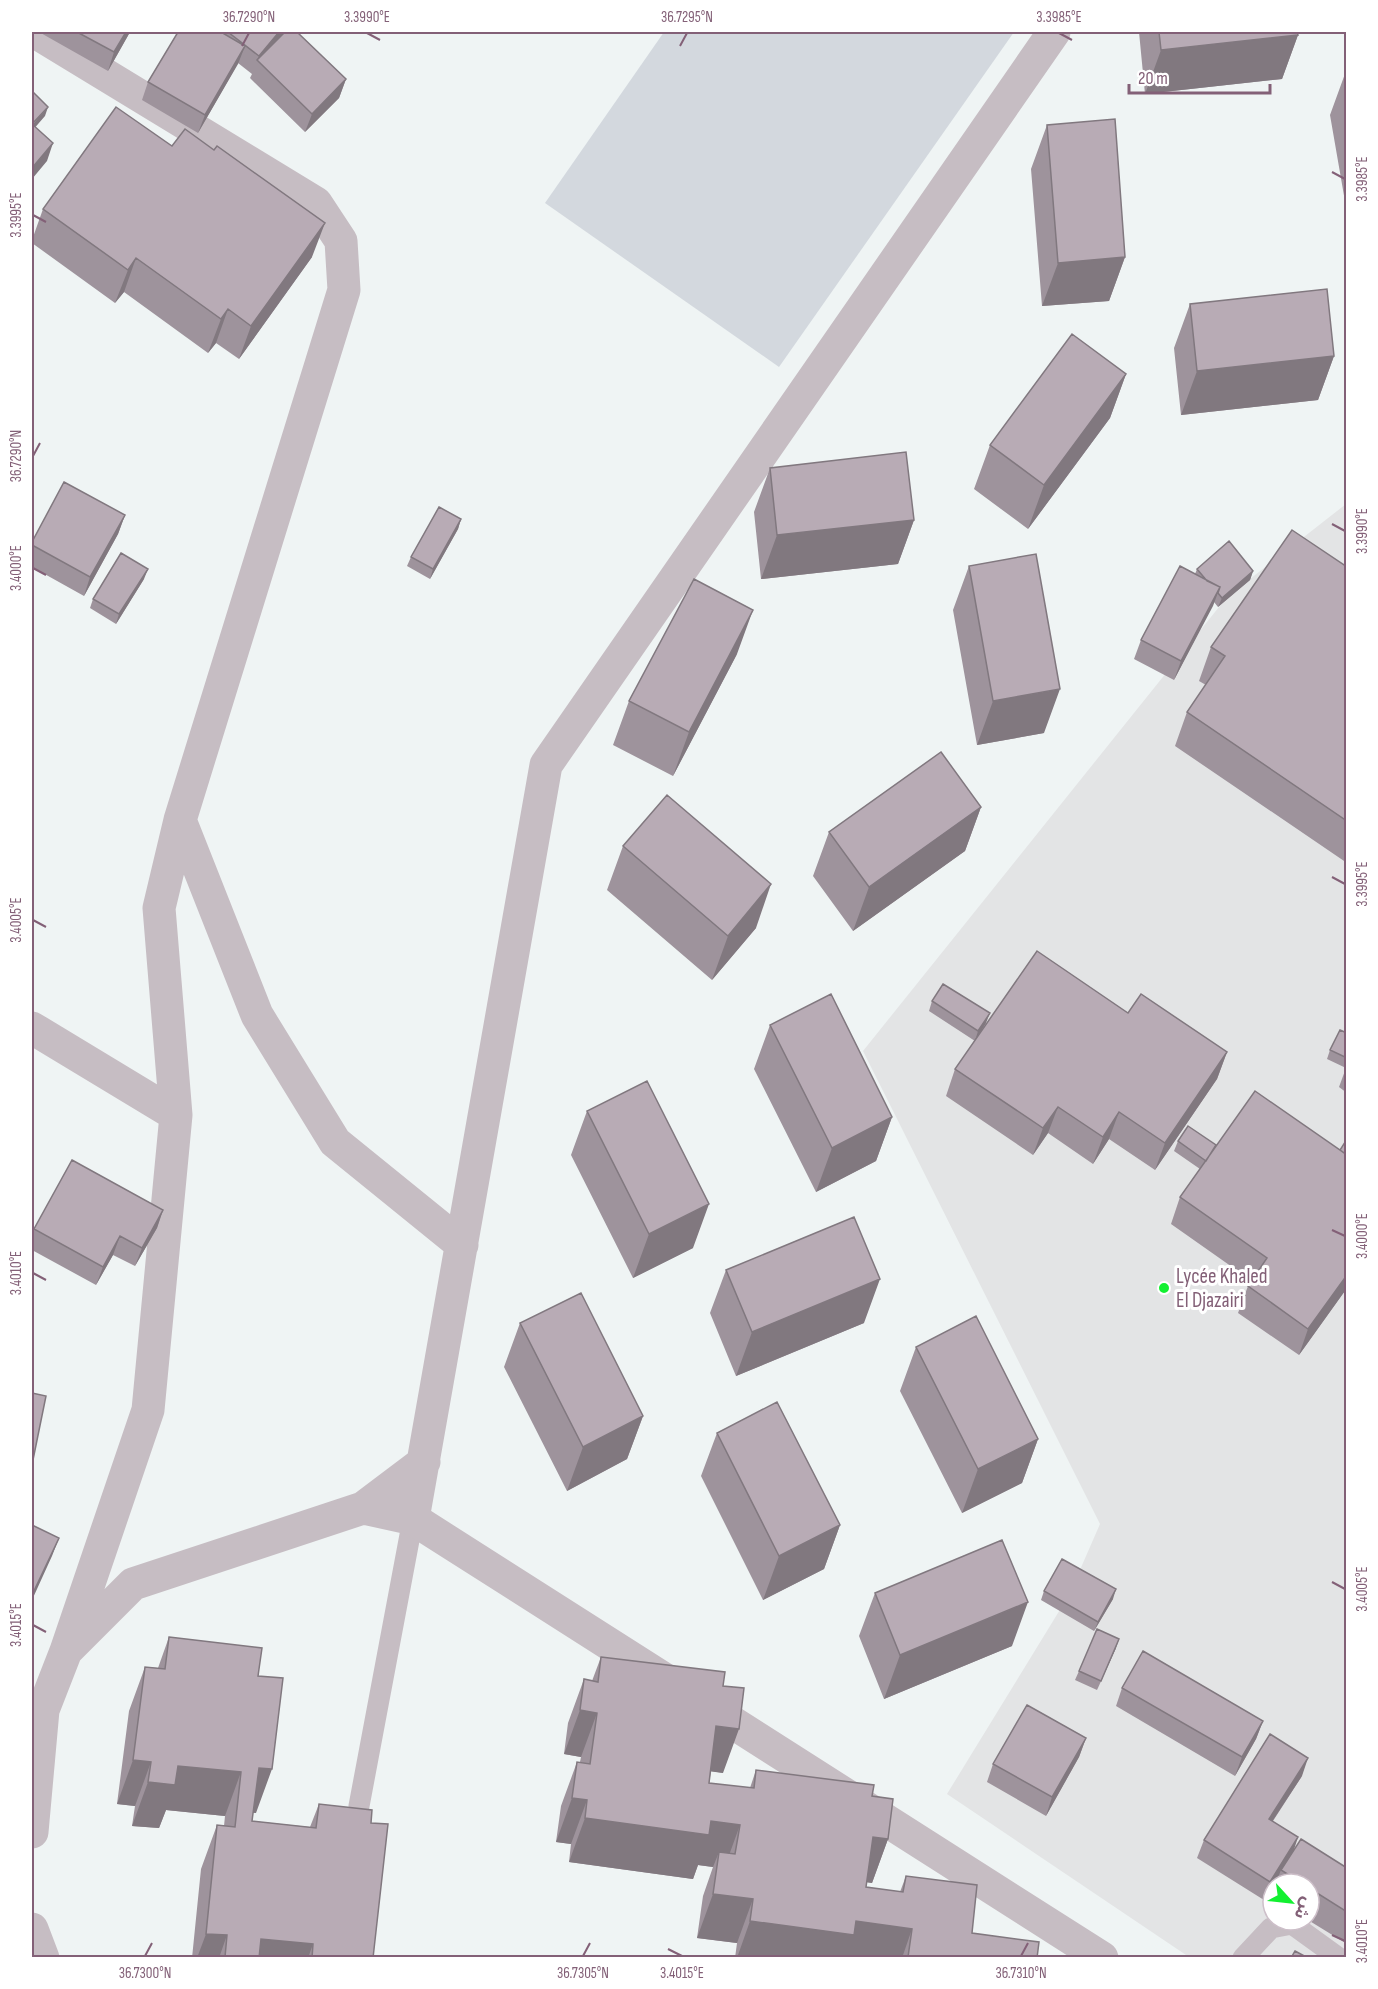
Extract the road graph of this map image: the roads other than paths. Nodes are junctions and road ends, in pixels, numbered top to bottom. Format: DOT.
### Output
graph roads {
  1 [pos="35,32"];
  2 [pos="1054,32"];
  3 [pos="180,820"];
  4 [pos="32,1028"];
  5 [pos="176,1115"];
  6 [pos="462,1245"];
  7 [pos="424,1462"];
  8 [pos="363,1508"];
  9 [pos="413,1519"];
  10 [pos="66,1652"];
  11 [pos="359,1806"];
  12 [pos="32,1832"];
  13 [pos="32,1929"];
  14 [pos="43,1958"];
  15 [pos="1102,1958"];
  16 [pos="1243,1958"];
  17 [pos="1339,1958"];
  1 -- 3 [label="street"];
  2 -- 6 [label="street"];
  3 -- 5 [label="street"];
  3 -- 6 [label="street"];
  4 -- 5 [label="street"];
  5 -- 10 [label="street"];
  6 -- 7 [label="street"];
  7 -- 8 [label="street"];
  7 -- 9 [label="street"];
  8 -- 9 [label="street"];
  8 -- 10 [label="street"];
  9 -- 11 [label="lane"];
  9 -- 15 [label="street"];
  10 -- 12 [label="street"];
  13 -- 14 [label="street"];
  16 -- 17 [label="lane"];
}
